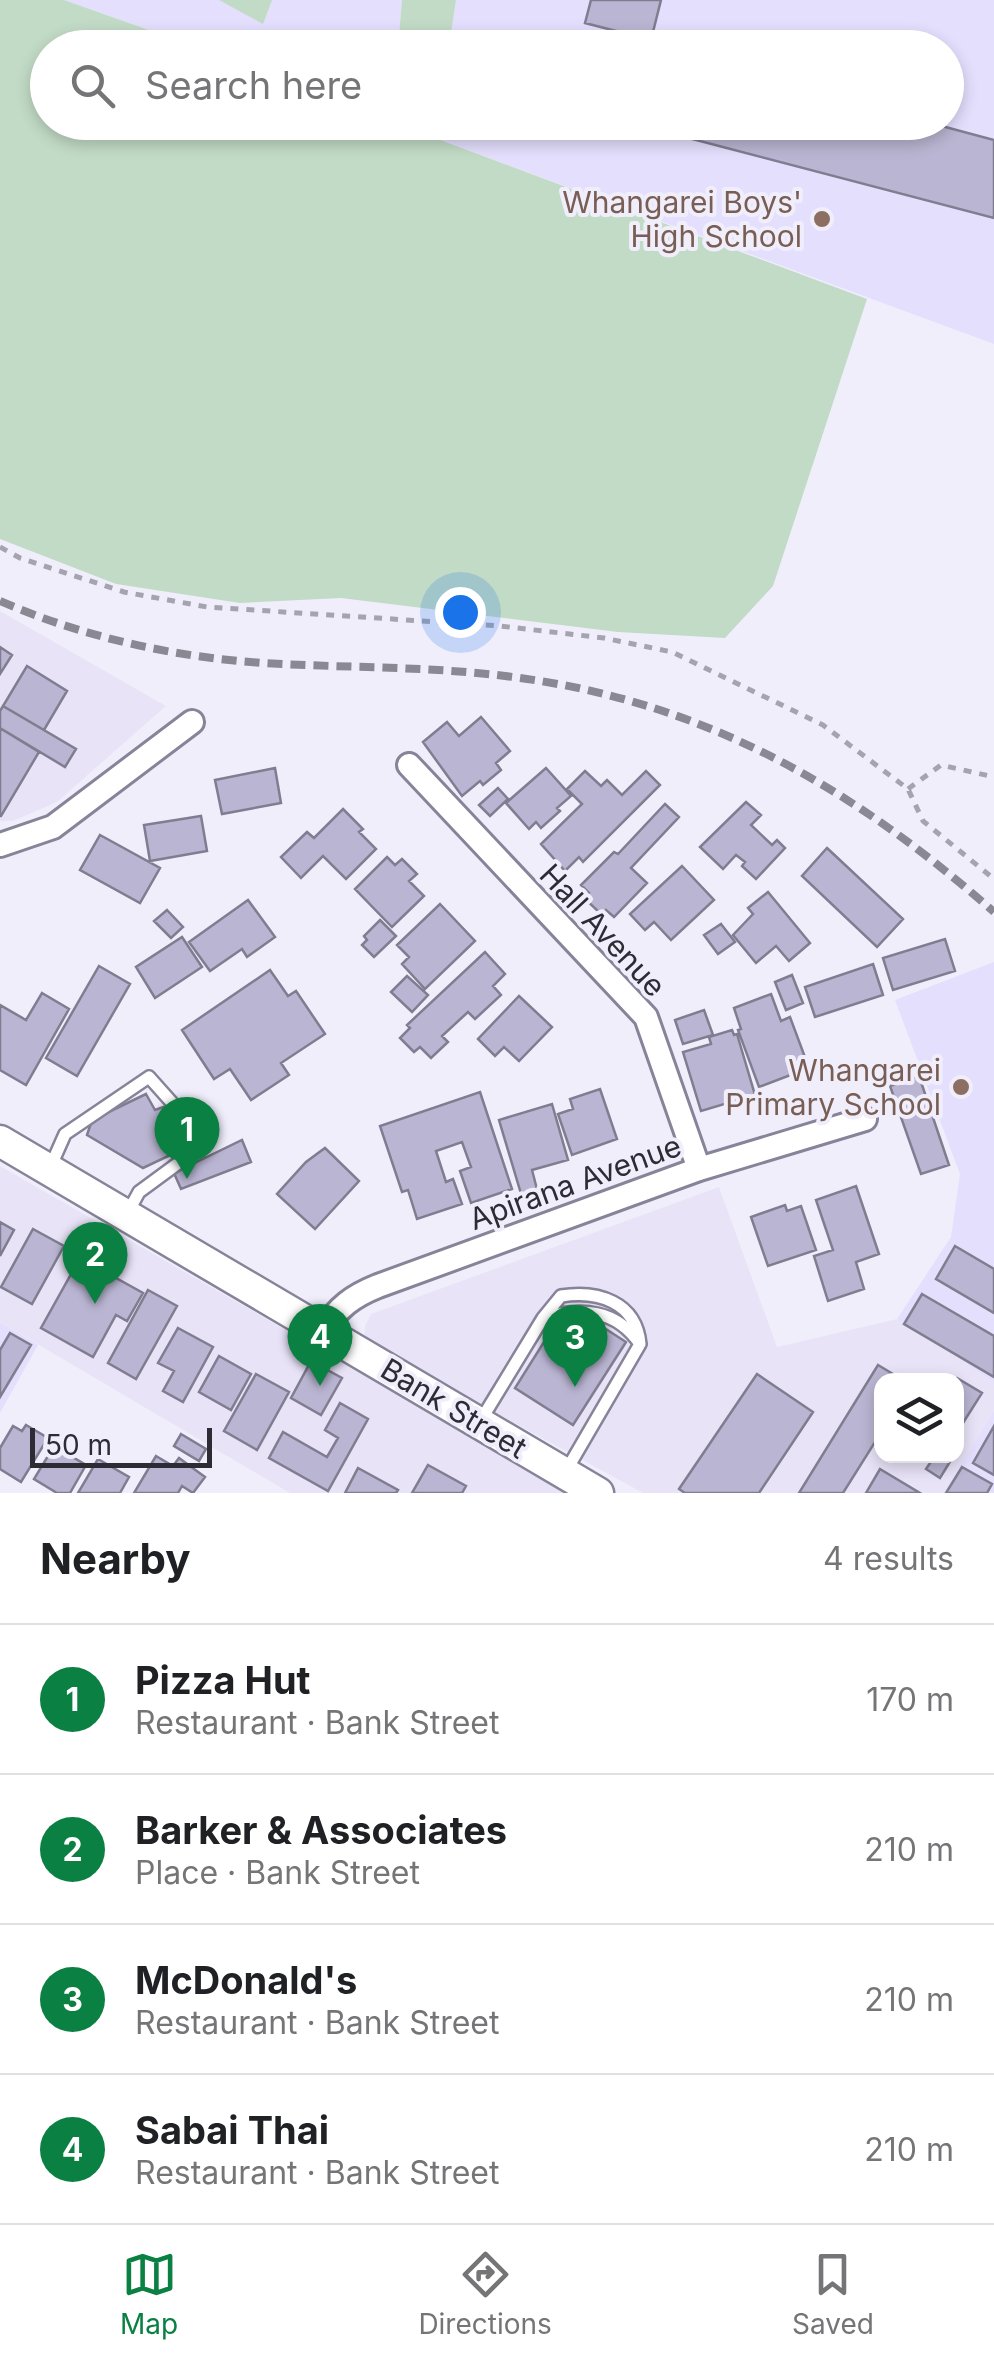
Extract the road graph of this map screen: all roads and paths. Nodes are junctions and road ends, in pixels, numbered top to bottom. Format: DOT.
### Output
graph roads {
  1 [pos="0,547"];
  2 [pos="192,722"];
  3 [pos="408,765"];
  4 [pos="994,777"];
  5 [pos="908,789"];
  6 [pos="0,845"];
  7 [pos="994,879"];
  8 [pos="865,1118"];
  9 [pos="0,1141"];
  10 [pos="699,1169"];
  11 [pos="49,1170"];
  12 [pos="126,1216"];
  13 [pos="323,1331"];
  14 [pos="479,1423"];
  15 [pos="565,1474"];
  16 [pos="598,1493"];
  1 -- 5 [label="path"];
  2 -- 6 [label="street"];
  3 -- 10 [label="street, Hall Avenue"];
  4 -- 5 [label="path"];
  5 -- 7 [label="path"];
  8 -- 10 [label="street, Apirana Avenue"];
  9 -- 11 [label="main road, Bank Street"];
  10 -- 13 [label="street, Apirana Avenue"];
  11 -- 12 [label="main road, Bank Street"];
  11 -- 12 [label="lane"];
  12 -- 13 [label="main road, Bank Street"];
  13 -- 14 [label="main road, Bank Street"];
  14 -- 15 [label="main road, Bank Street"];
  14 -- 15 [label="lane"];
  15 -- 16 [label="main road, Bank Street"];
}
